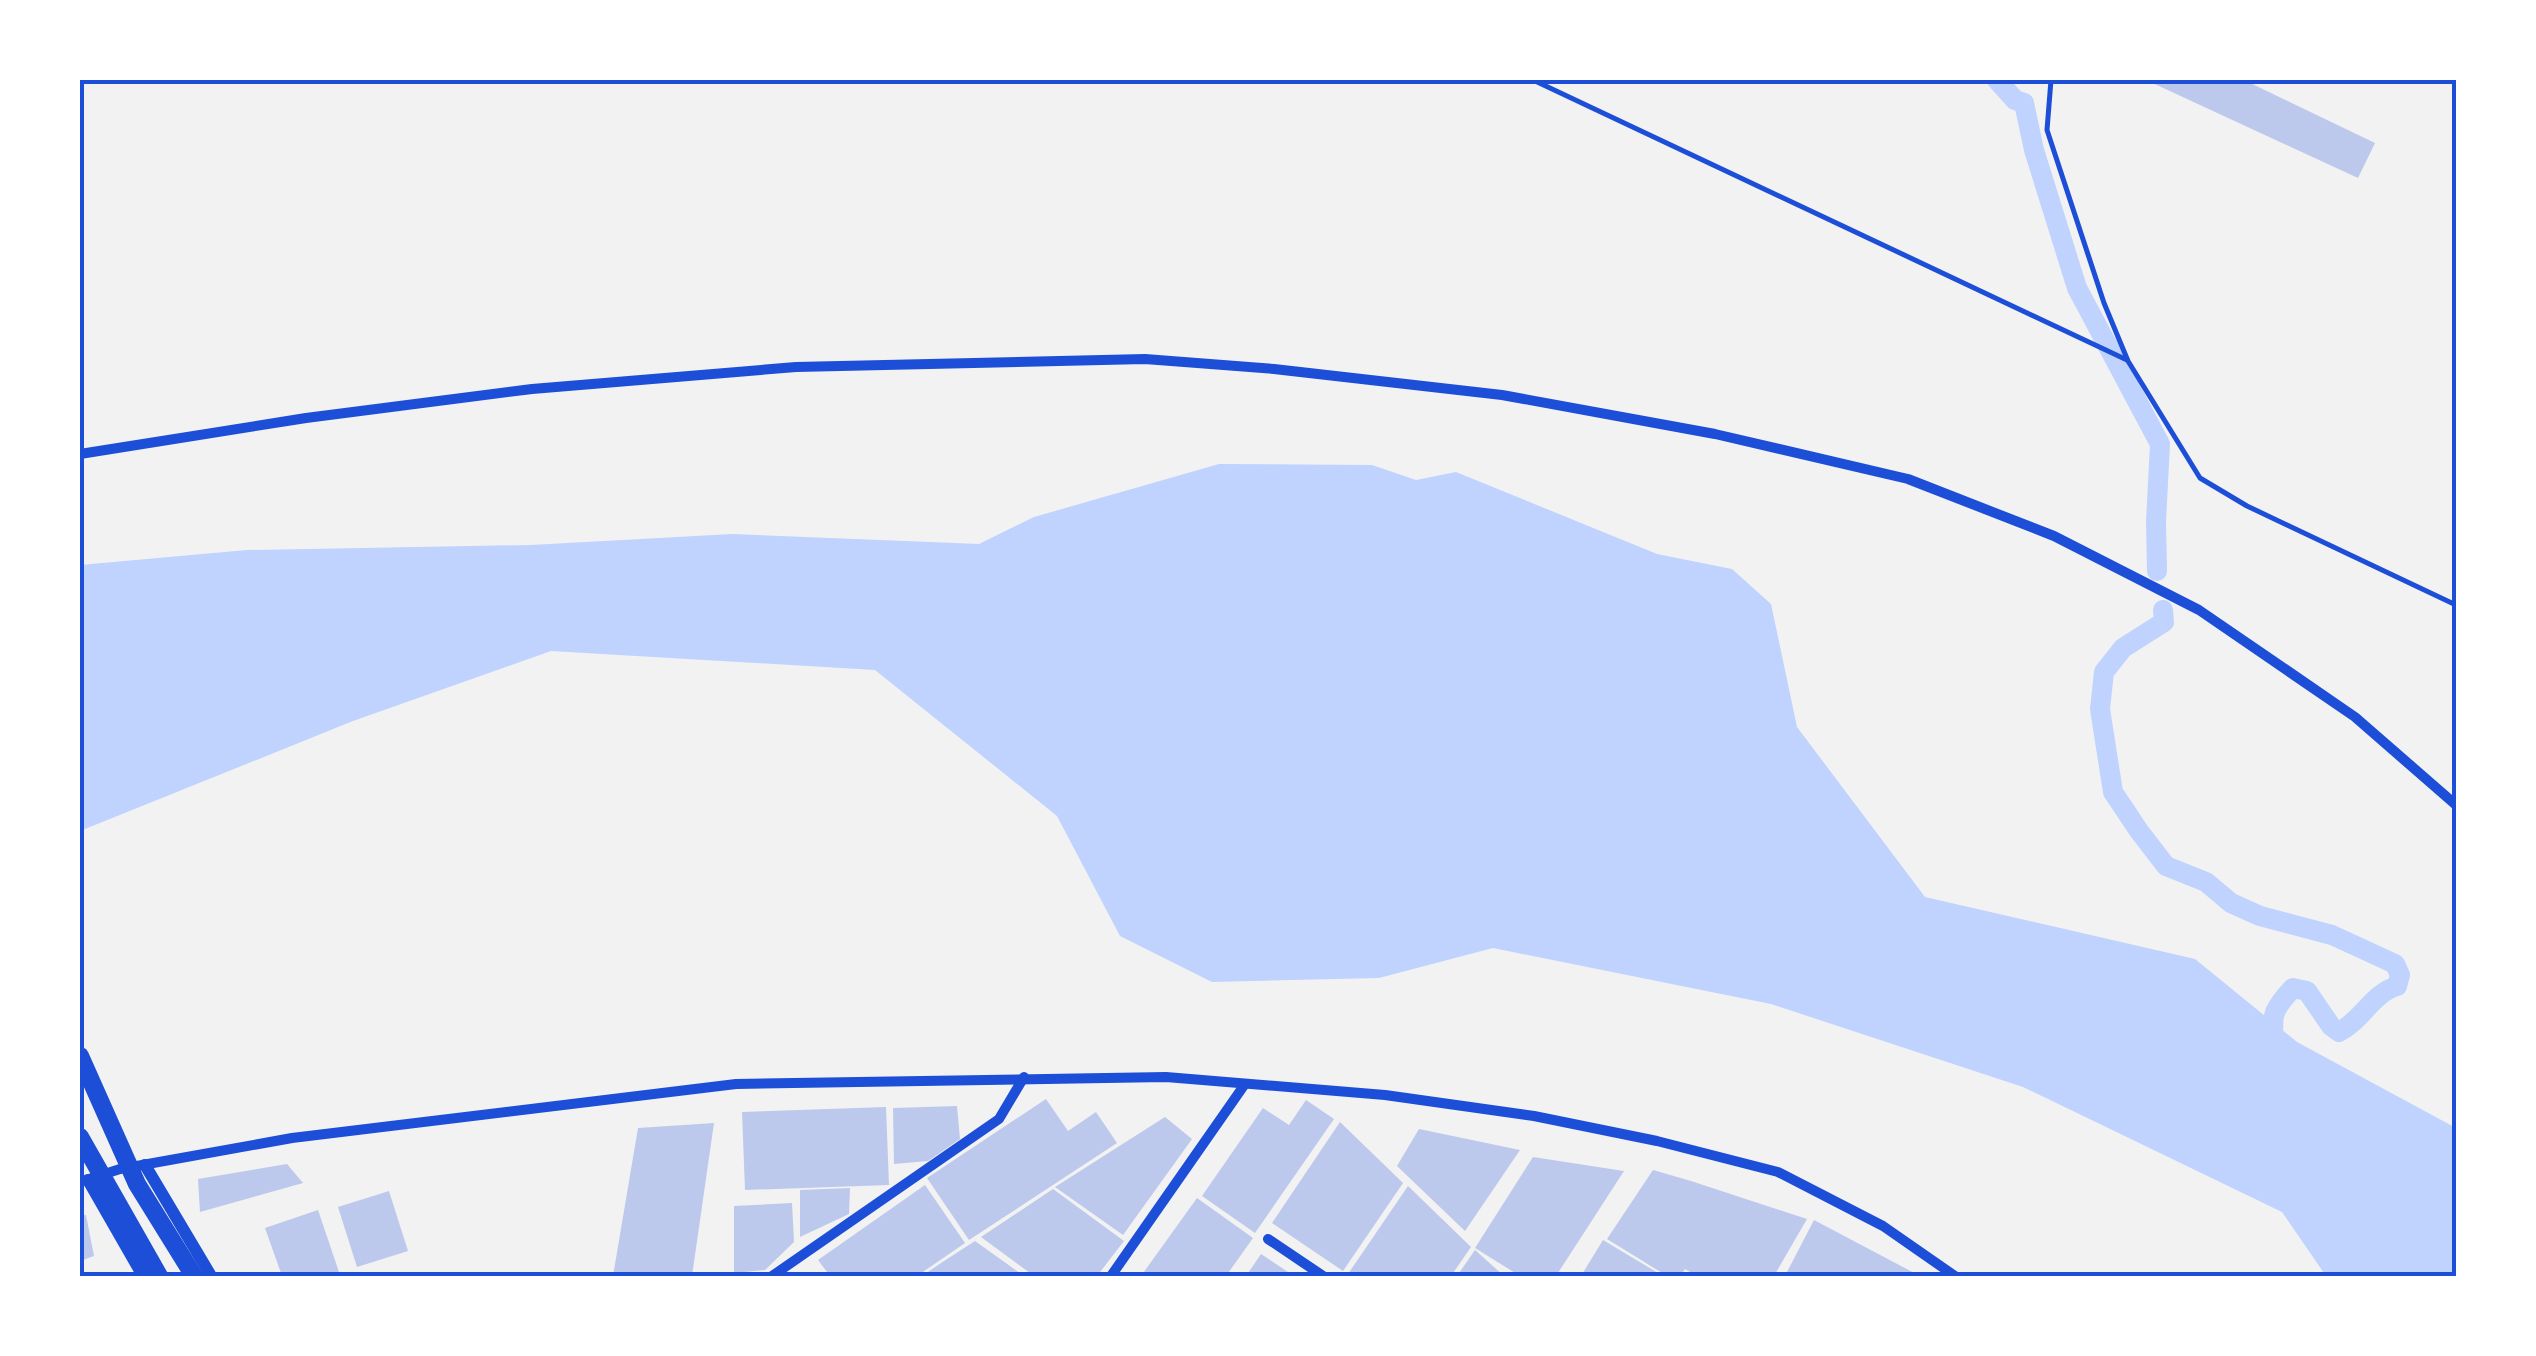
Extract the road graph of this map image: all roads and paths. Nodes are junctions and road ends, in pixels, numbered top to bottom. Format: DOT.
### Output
graph roads {
  1 [pos="1533,80"];
  2 [pos="2051,80"];
  3 [pos="2127,360"];
  4 [pos="80,454"];
  5 [pos="2456,605"];
  6 [pos="2456,806"];
  7 [pos="80,1056"];
  8 [pos="1024,1077"];
  9 [pos="1246,1084"];
  10 [pos="80,1137"];
  11 [pos="145,1165"];
  12 [pos="84,1181"];
  13 [pos="1268,1239"];
  14 [pos="143,1276"];
  15 [pos="159,1276"];
  16 [pos="194,1276"];
  17 [pos="211,1276"];
  18 [pos="772,1276"];
  19 [pos="1110,1276"];
  20 [pos="1322,1276"];
  21 [pos="1954,1276"];
  1 -- 3 [label="lane"];
  2 -- 3 [label="lane"];
  3 -- 5 [label="lane"];
  4 -- 6 [label="street"];
  7 -- 16 [label="highway"];
  8 -- 9 [label="street"];
  8 -- 11 [label="street"];
  8 -- 18 [label="street"];
  9 -- 19 [label="street"];
  9 -- 21 [label="street"];
  10 -- 15 [label="highway"];
  11 -- 12 [label="street"];
  11 -- 17 [label="street"];
  12 -- 14 [label="street"];
  13 -- 20 [label="street"];
}
